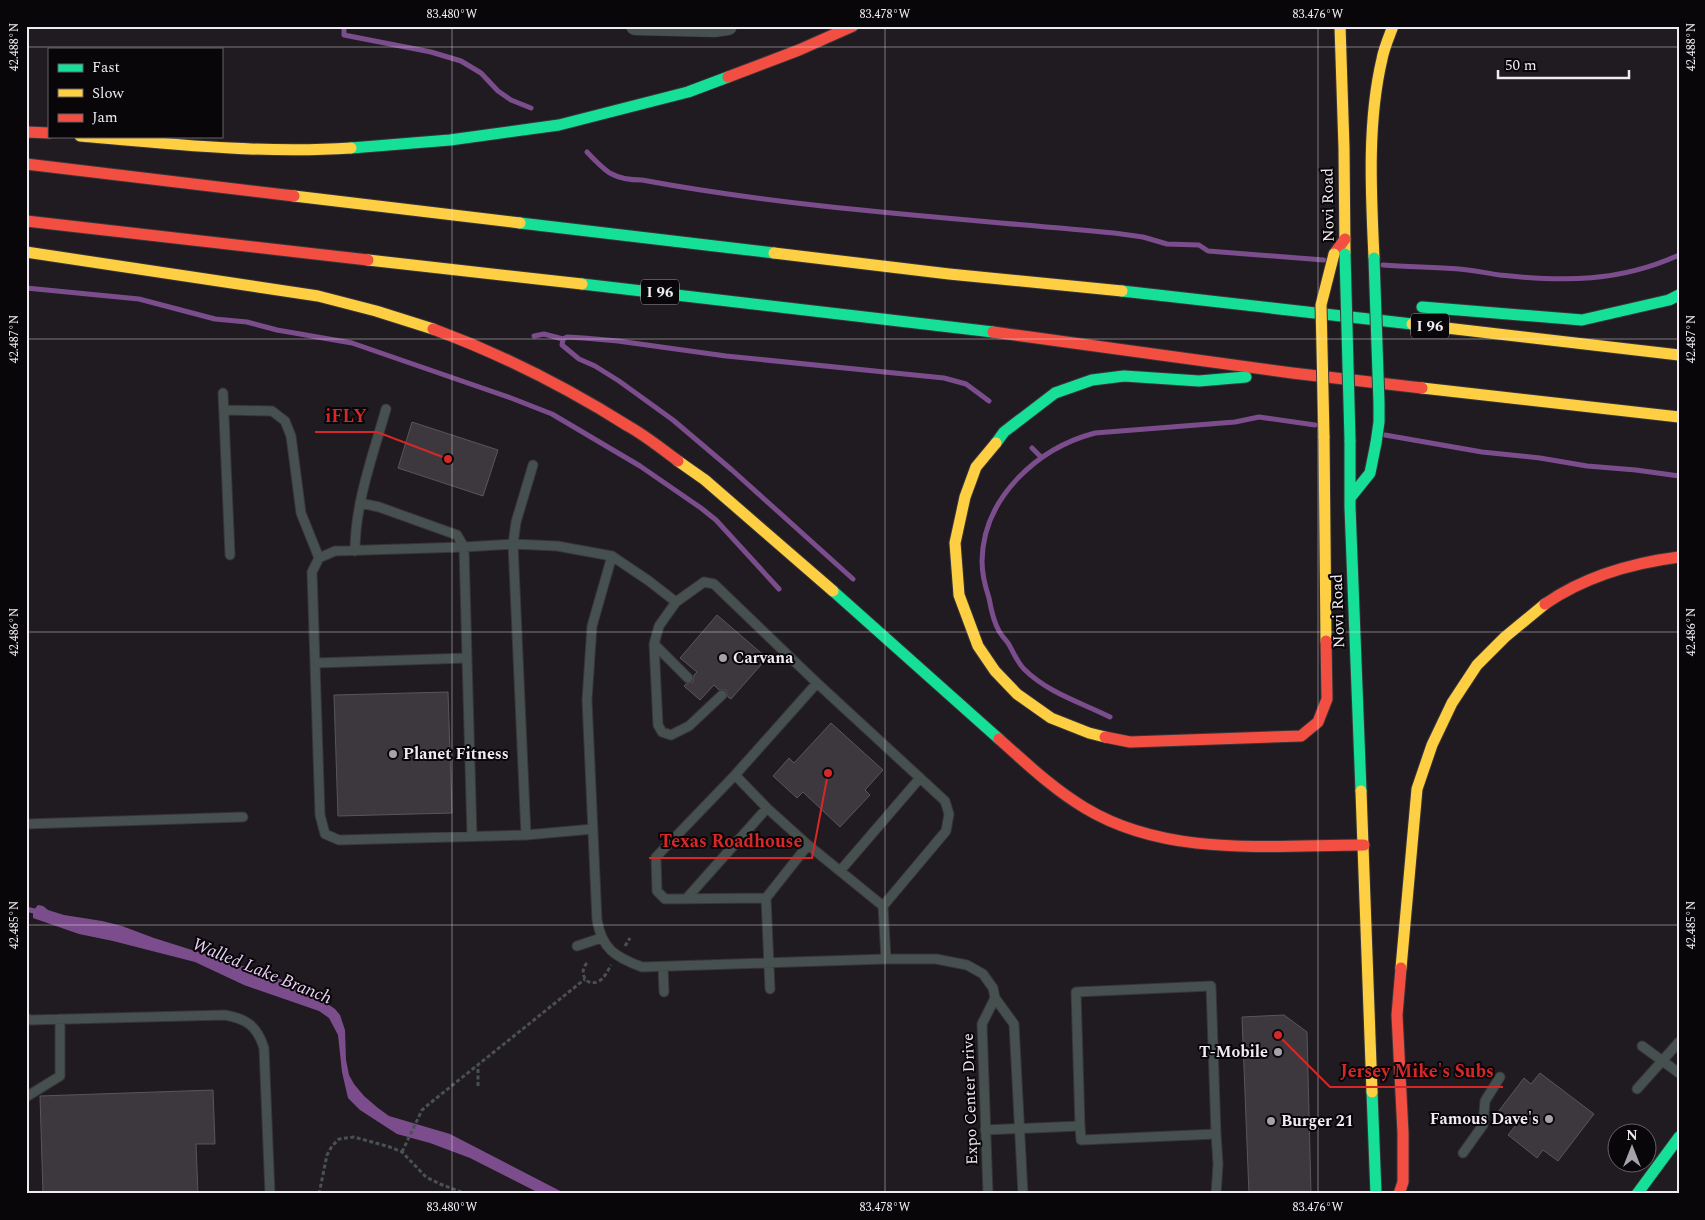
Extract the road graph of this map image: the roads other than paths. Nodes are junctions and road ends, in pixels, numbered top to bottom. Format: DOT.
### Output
graph roads {
  1 [pos="635,26"];
  2 [pos="728,26"];
  3 [pos="853,26"];
  4 [pos="1340,26"];
  5 [pos="1393,26"];
  6 [pos="26,132"];
  7 [pos="48,134"];
  8 [pos="103,138"];
  9 [pos="26,164"];
  10 [pos="26,221"];
  11 [pos="26,252"];
  12 [pos="1339,254"];
  13 [pos="1225,290"];
  14 [pos="1679,295"];
  15 [pos="1182,297"];
  16 [pos="1314,298"];
  17 [pos="1384,304"];
  18 [pos="1414,306"];
  19 [pos="1679,355"];
  20 [pos="1292,373"];
  21 [pos="224,393"];
  22 [pos="386,409"];
  23 [pos="224,410"];
  24 [pos="1679,417"];
  25 [pos="533,465"];
  26 [pos="1350,498"];
  27 [pos="360,503"];
  28 [pos="513,544"];
  29 [pos="464,547"];
  30 [pos="354,552"];
  31 [pos="230,555"];
  32 [pos="612,556"];
  33 [pos="1679,557"];
  34 [pos="319,558"];
  35 [pos="676,602"];
  36 [pos="654,644"];
  37 [pos="467,658"];
  38 [pos="316,663"];
  39 [pos="688,678"];
  40 [pos="817,683"];
  41 [pos="722,695"];
  42 [pos="735,775"];
  43 [pos="920,778"];
  44 [pos="767,808"];
  45 [pos="242,817"];
  46 [pos="26,824"];
  47 [pos="593,829"];
  48 [pos="526,834"];
  49 [pos="472,836"];
  50 [pos="808,845"];
  51 [pos="1364,845"];
  52 [pos="840,871"];
  53 [pos="766,898"];
  54 [pos="686,900"];
  55 [pos="883,906"];
  56 [pos="601,938"];
  57 [pos="577,946"];
  58 [pos="886,959"];
  59 [pos="769,962"];
  60 [pos="664,967"];
  61 [pos="770,989"];
  62 [pos="664,992"];
  63 [pos="995,998"];
  64 [pos="26,1018"];
  65 [pos="60,1019"];
  66 [pos="1679,1042"];
  67 [pos="1642,1046"];
  68 [pos="1663,1060"];
  69 [pos="1679,1072"];
  70 [pos="1500,1077"];
  71 [pos="1637,1090"];
  72 [pos="26,1097"];
  73 [pos="1080,1126"];
  74 [pos="1019,1129"];
  75 [pos="985,1130"];
  76 [pos="1216,1134"];
  77 [pos="1679,1137"];
  78 [pos="1463,1153"];
  79 [pos="270,1194"];
  80 [pos="988,1194"];
  81 [pos="1023,1194"];
  82 [pos="1216,1194"];
  83 [pos="1376,1194"];
  84 [pos="1399,1194"];
  85 [pos="1637,1194"];
  1 -- 2 [label="street"];
  3 -- 8 [label="main road"];
  4 -- 12 [label="main road, Novi Road"];
  5 -- 26 [label="main road, bridge"];
  6 -- 7 [label="main road"];
  9 -- 15 [label="main road, I 96"];
  10 -- 20 [label="main road, I 96"];
  11 -- 51 [label="main road"];
  12 -- 20 [label="main road, bridge"];
  12 -- 26 [label="main road, Novi Road, bridge"];
  13 -- 15 [label="main road"];
  14 -- 18 [label="main road"];
  15 -- 19 [label="main road, I 96"];
  16 -- 17 [label="main road"];
  20 -- 24 [label="main road, I 96"];
  21 -- 23 [label="lane"];
  22 -- 27 [label="lane"];
  23 -- 31 [label="lane"];
  23 -- 34 [label="lane"];
  25 -- 28 [label="lane"];
  26 -- 51 [label="main road, Novi Road"];
  27 -- 29 [label="lane"];
  27 -- 30 [label="lane"];
  28 -- 29 [label="lane"];
  28 -- 32 [label="lane"];
  28 -- 48 [label="lane"];
  29 -- 30 [label="lane"];
  29 -- 37 [label="lane"];
  30 -- 34 [label="lane"];
  32 -- 35 [label="lane"];
  32 -- 47 [label="lane"];
  33 -- 84 [label="main road"];
  34 -- 38 [label="lane"];
  35 -- 36 [label="lane"];
  35 -- 40 [label="lane"];
  36 -- 39 [label="lane"];
  36 -- 41 [label="lane"];
  37 -- 38 [label="lane"];
  37 -- 49 [label="lane"];
  38 -- 49 [label="lane"];
  40 -- 42 [label="lane"];
  40 -- 43 [label="lane"];
  42 -- 44 [label="lane"];
  42 -- 54 [label="lane"];
  43 -- 52 [label="lane"];
  43 -- 55 [label="lane"];
  44 -- 50 [label="lane"];
  44 -- 54 [label="lane"];
  45 -- 46 [label="lane"];
  47 -- 48 [label="lane"];
  47 -- 56 [label="lane"];
  48 -- 49 [label="lane"];
  50 -- 52 [label="lane"];
  50 -- 53 [label="lane"];
  51 -- 83 [label="main road, Novi Road"];
  52 -- 55 [label="lane"];
  53 -- 54 [label="lane"];
  53 -- 59 [label="lane"];
  55 -- 58 [label="lane"];
  56 -- 57 [label="lane"];
  56 -- 60 [label="lane"];
  58 -- 59 [label="lane"];
  58 -- 63 [label="lane"];
  59 -- 60 [label="lane"];
  59 -- 61 [label="lane"];
  60 -- 62 [label="lane"];
  63 -- 74 [label="lane"];
  63 -- 75 [label="lane, Expo Center Drive"];
  64 -- 65 [label="lane"];
  65 -- 72 [label="lane"];
  65 -- 79 [label="lane"];
  66 -- 68 [label="lane"];
  67 -- 68 [label="lane"];
  68 -- 69 [label="lane"];
  68 -- 71 [label="lane"];
  70 -- 78 [label="lane"];
  73 -- 74 [label="lane"];
  73 -- 76 [label="lane"];
  73 -- 76 [label="lane"];
  74 -- 75 [label="lane"];
  74 -- 81 [label="lane"];
  75 -- 80 [label="lane, Expo Center Drive"];
  76 -- 82 [label="lane"];
  77 -- 85 [label="main road"];
}
